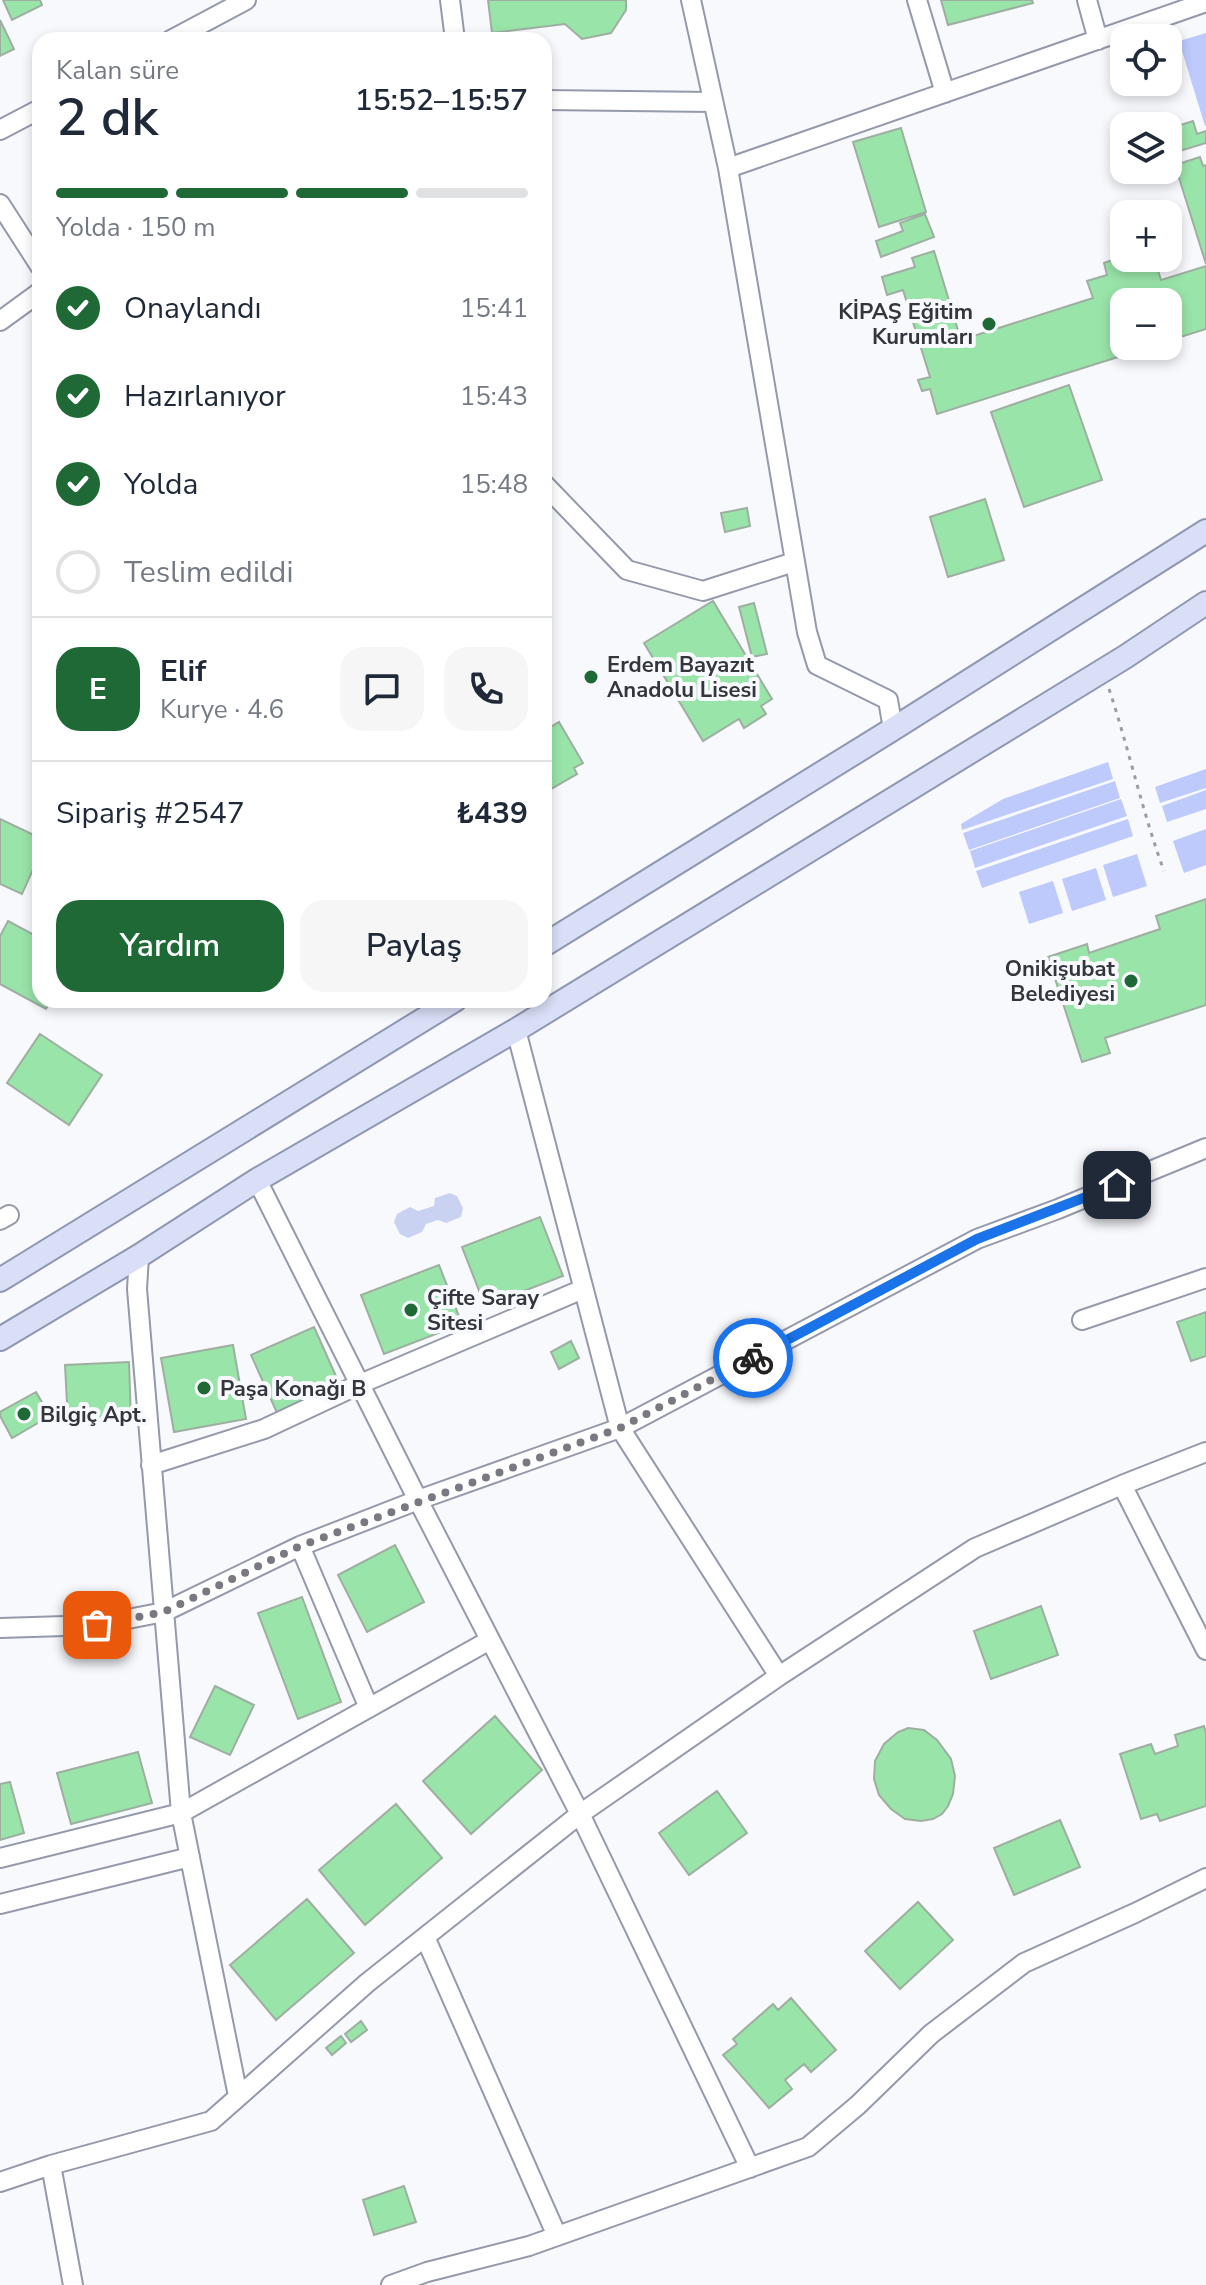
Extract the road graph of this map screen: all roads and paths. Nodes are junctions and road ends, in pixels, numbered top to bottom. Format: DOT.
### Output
graph roads {
  1 [pos="246,0"];
  2 [pos="450,0"];
  3 [pos="691,0"];
  4 [pos="917,0"];
  5 [pos="1087,0"];
  6 [pos="1206,2"];
  7 [pos="186,32"];
  8 [pos="454,32"];
  9 [pos="1098,40"];
  10 [pos="945,93"];
  11 [pos="552,100"];
  12 [pos="712,102"];
  13 [pos="32,113"];
  14 [pos="0,130"];
  15 [pos="728,168"];
  16 [pos="0,204"];
  17 [pos="32,254"];
  18 [pos="32,298"];
  19 [pos="0,321"];
  20 [pos="552,492"];
  21 [pos="1206,531"];
  22 [pos="794,562"];
  23 [pos="1206,603"];
  24 [pos="1103,670"];
  25 [pos="893,729"];
  26 [pos="1164,871"];
  27 [pos="552,940"];
  28 [pos="442,1008"];
  29 [pos="552,1008"];
  30 [pos="552,1008"];
  31 [pos="516,1030"];
  32 [pos="1206,1148"];
  33 [pos="257,1180"];
  34 [pos="139,1256"];
  35 [pos="1206,1278"];
  36 [pos="0,1280"];
  37 [pos="583,1289"];
  38 [pos="1082,1320"];
  39 [pos="0,1339"];
  40 [pos="360,1384"];
  41 [pos="620,1428"];
  42 [pos="1206,1452"];
  43 [pos="151,1465"];
  44 [pos="1122,1485"];
  45 [pos="418,1500"];
  46 [pos="300,1546"];
  47 [pos="164,1612"];
  48 [pos="0,1628"];
  49 [pos="490,1640"];
  50 [pos="1206,1650"];
  51 [pos="779,1676"];
  52 [pos="369,1708"];
  53 [pos="181,1813"];
  54 [pos="580,1814"];
  55 [pos="190,1857"];
  56 [pos="0,1858"];
  57 [pos="1206,1878"];
  58 [pos="0,1904"];
  59 [pos="425,1937"];
  60 [pos="238,2096"];
  61 [pos="51,2165"];
  62 [pos="750,2168"];
  63 [pos="0,2182"];
  64 [pos="557,2236"];
  65 [pos="73,2285"];
  66 [pos="391,2285"];
  1 -- 7 [label="street"];
  2 -- 8 [label="street"];
  3 -- 12 [label="street"];
  4 -- 10 [label="street"];
  5 -- 9 [label="street"];
  6 -- 9 [label="street"];
  9 -- 10 [label="street"];
  10 -- 15 [label="street"];
  11 -- 12 [label="street"];
  12 -- 15 [label="street"];
  13 -- 14 [label="street"];
  15 -- 22 [label="street"];
  16 -- 17 [label="street"];
  18 -- 19 [label="street"];
  20 -- 22 [label="street"];
  21 -- 25 [label="main road"];
  22 -- 25 [label="street"];
  23 -- 24 [label="main road"];
  24 -- 26 [label="path"];
  24 -- 30 [label="main road"];
  25 -- 27 [label="main road"];
  28 -- 36 [label="main road"];
  29 -- 31 [label="main road"];
  31 -- 33 [label="main road"];
  31 -- 37 [label="street"];
  32 -- 41 [label="street"];
  33 -- 34 [label="main road"];
  33 -- 40 [label="street"];
  34 -- 39 [label="main road"];
  34 -- 43 [label="street"];
  35 -- 38 [label="street"];
  37 -- 40 [label="street"];
  37 -- 41 [label="street"];
  40 -- 43 [label="street"];
  40 -- 45 [label="street"];
  41 -- 45 [label="street"];
  41 -- 51 [label="street"];
  42 -- 44 [label="street"];
  43 -- 47 [label="street"];
  44 -- 50 [label="street"];
  44 -- 51 [label="street"];
  45 -- 46 [label="street"];
  45 -- 49 [label="street"];
  46 -- 47 [label="street"];
  46 -- 52 [label="street"];
  47 -- 48 [label="street"];
  47 -- 53 [label="street"];
  49 -- 52 [label="street"];
  49 -- 54 [label="street"];
  51 -- 54 [label="street"];
  52 -- 53 [label="street"];
  53 -- 55 [label="street"];
  53 -- 56 [label="street"];
  54 -- 59 [label="street"];
  54 -- 62 [label="street"];
  55 -- 58 [label="street"];
  55 -- 60 [label="street"];
  57 -- 62 [label="street"];
  59 -- 60 [label="street"];
  59 -- 64 [label="street"];
  60 -- 61 [label="street"];
  61 -- 63 [label="street"];
  61 -- 65 [label="street"];
  62 -- 64 [label="street"];
  64 -- 66 [label="street"];
}
